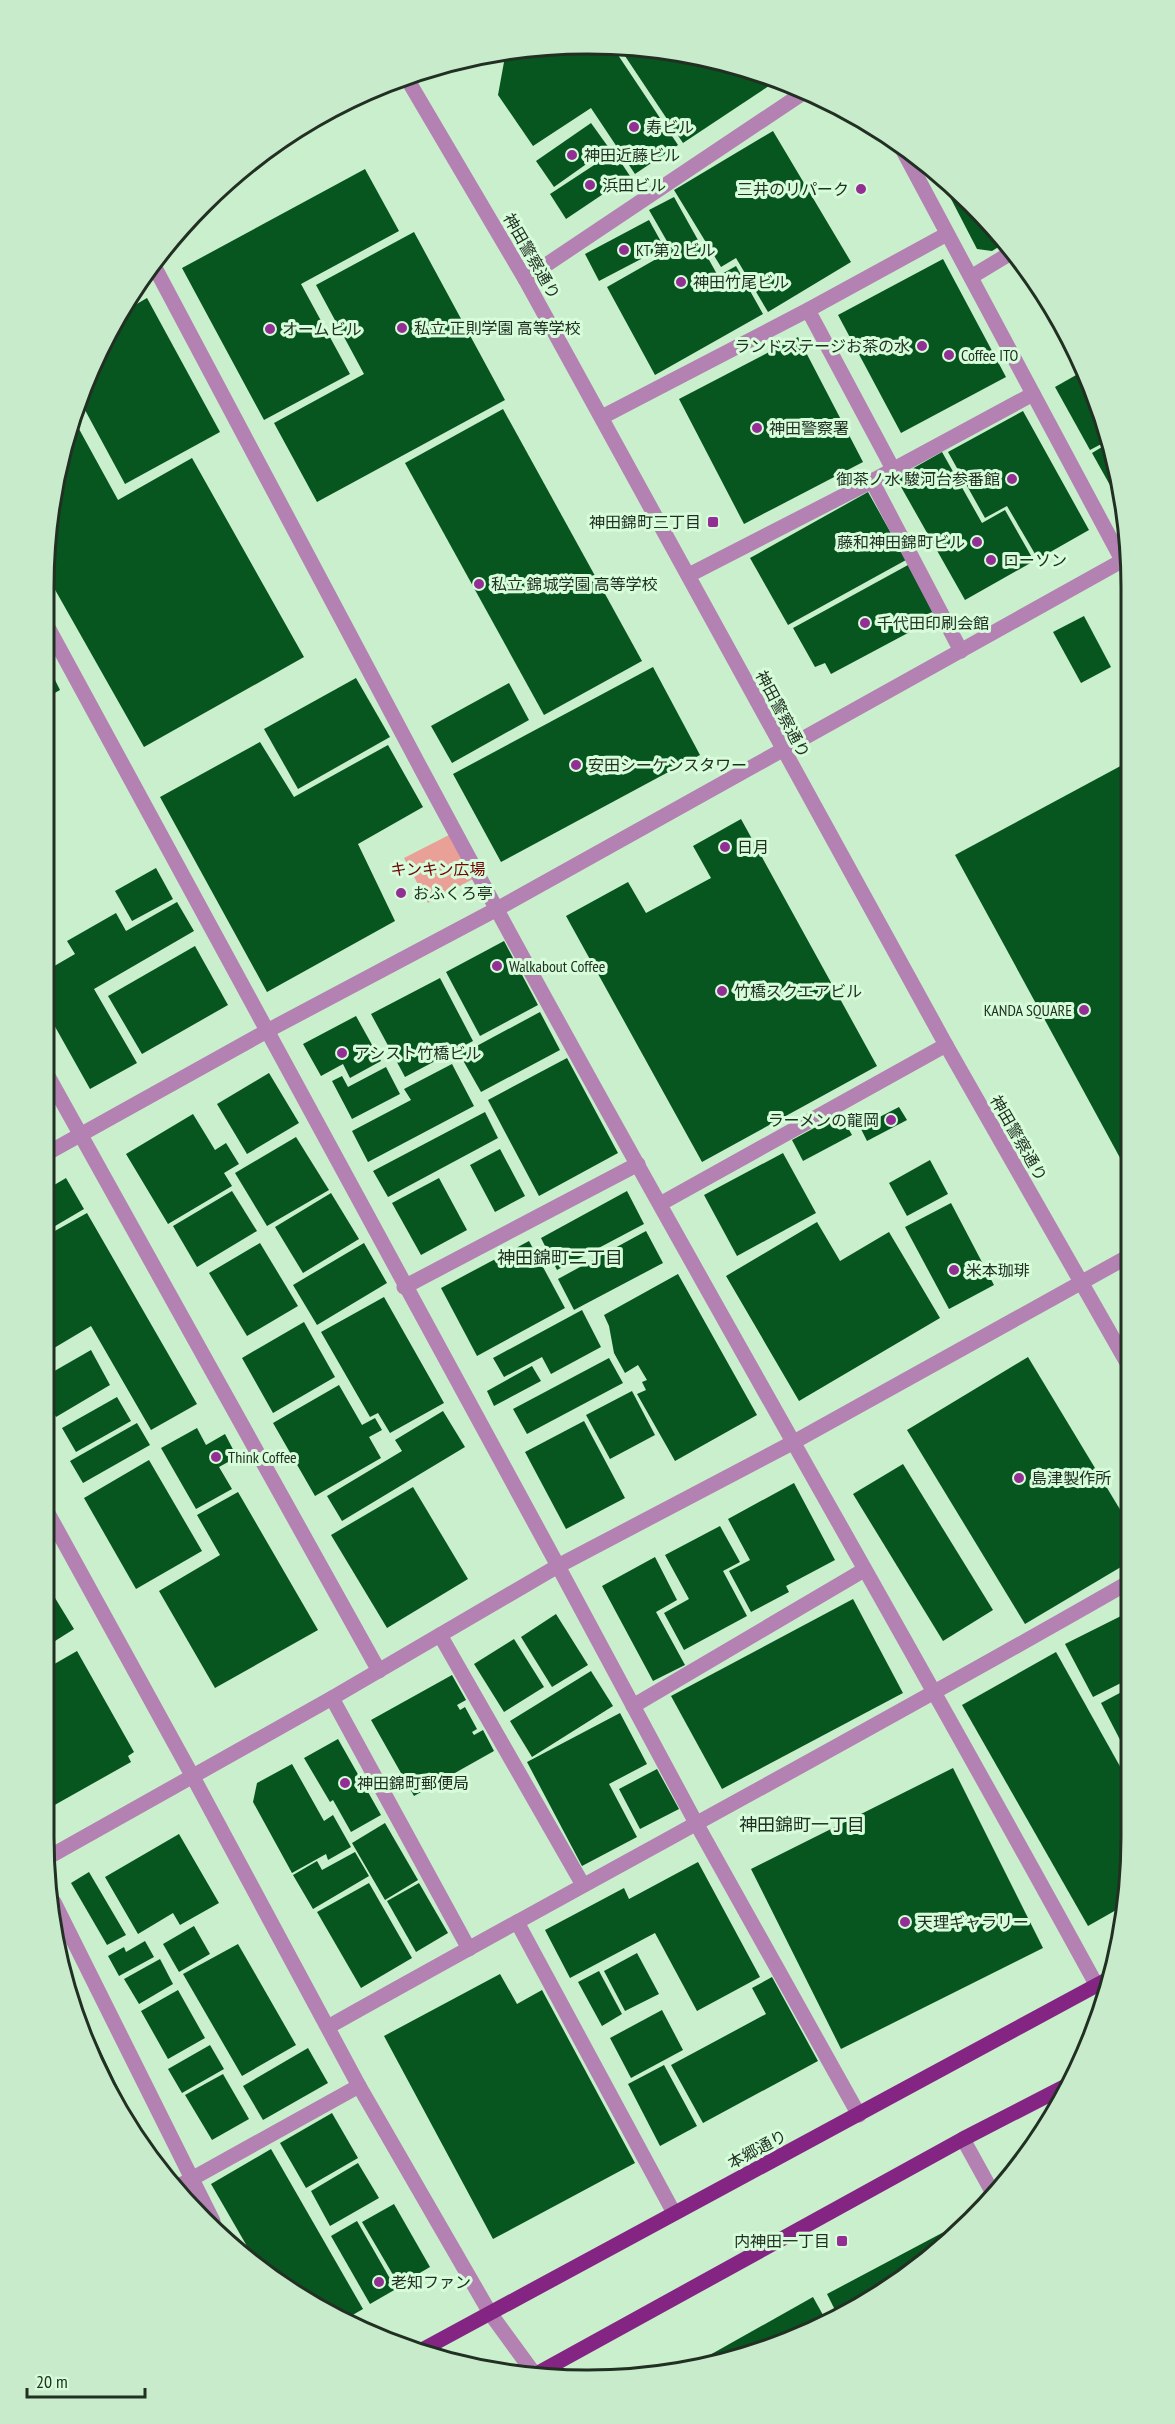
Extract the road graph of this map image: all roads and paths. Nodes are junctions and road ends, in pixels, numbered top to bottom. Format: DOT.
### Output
graph roads {
  1 [pos="410,84"];
  2 [pos="797,97"];
  3 [pos="909,162"];
  4 [pos="947,234"];
  5 [pos="1005,256"];
  6 [pos="157,272"];
  7 [pos="971,277"];
  8 [pos="525,279"];
  9 [pos="808,310"];
  10 [pos="1033,394"];
  11 [pos="602,417"];
  12 [pos="893,469"];
  13 [pos="872,482"];
  14 [pos="1120,549"];
  15 [pos="1120,562"];
  16 [pos="689,574"];
  17 [pos="54,638"];
  18 [pos="961,651"];
  19 [pos="782,749"];
  20 [pos="497,909"];
  21 [pos="267,1031"];
  22 [pos="946,1045"];
  23 [pos="54,1087"];
  24 [pos="80,1135"];
  25 [pos="54,1149"];
  26 [pos="638,1164"];
  27 [pos="660,1204"];
  28 [pos="1121,1261"];
  29 [pos="1080,1283"];
  30 [pos="404,1287"];
  31 [pos="1121,1353"];
  32 [pos="792,1443"];
  33 [pos="54,1524"];
  34 [pos="558,1566"];
  35 [pos="864,1570"];
  36 [pos="1121,1587"];
  37 [pos="440,1635"];
  38 [pos="379,1671"];
  39 [pos="935,1694"];
  40 [pos="332,1698"];
  41 [pos="633,1706"];
  42 [pos="193,1777"];
  43 [pos="696,1823"];
  44 [pos="55,1854"];
  45 [pos="583,1886"];
  46 [pos="60,1915"];
  47 [pos="517,1922"];
  48 [pos="468,1949"];
  49 [pos="1102,1980"];
  50 [pos="1100,1983"];
  51 [pos="328,2027"];
  52 [pos="360,2085"];
  53 [pos="1056,2091"];
  54 [pos="859,2115"];
  55 [pos="963,2139"];
  56 [pos="191,2179"];
  57 [pos="183,2184"];
  58 [pos="990,2187"];
  59 [pos="208,2212"];
  60 [pos="674,2213"];
  61 [pos="490,2313"];
  62 [pos="429,2346"];
  63 [pos="529,2366"];
  64 [pos="547,2368"];
  1 -- 8 [label="street, 神田警察通り"];
  2 -- 8 [label="street"];
  3 -- 4 [label="street"];
  4 -- 7 [label="street"];
  4 -- 9 [label="street"];
  5 -- 7 [label="street"];
  6 -- 20 [label="street"];
  7 -- 10 [label="street"];
  8 -- 11 [label="street, 神田警察通り"];
  9 -- 11 [label="street"];
  9 -- 12 [label="street"];
  10 -- 12 [label="street"];
  10 -- 14 [label="street"];
  11 -- 16 [label="street, 神田警察通り"];
  12 -- 13 [label="street"];
  13 -- 16 [label="street"];
  13 -- 18 [label="street"];
  15 -- 18 [label="street"];
  16 -- 19 [label="street, 神田警察通り"];
  17 -- 21 [label="street"];
  18 -- 19 [label="street"];
  19 -- 20 [label="street"];
  19 -- 22 [label="street, 神田警察通り"];
  20 -- 21 [label="street"];
  20 -- 26 [label="street"];
  21 -- 24 [label="street"];
  21 -- 30 [label="street"];
  22 -- 27 [label="street"];
  22 -- 29 [label="street, 神田警察通り"];
  23 -- 24 [label="street"];
  24 -- 25 [label="street"];
  24 -- 38 [label="street"];
  26 -- 27 [label="street"];
  26 -- 30 [label="street"];
  27 -- 32 [label="street"];
  28 -- 29 [label="street"];
  29 -- 31 [label="street, 神田警察通り"];
  29 -- 32 [label="street"];
  30 -- 34 [label="street"];
  32 -- 34 [label="street"];
  32 -- 35 [label="street"];
  33 -- 42 [label="street"];
  34 -- 37 [label="street"];
  34 -- 41 [label="street"];
  35 -- 39 [label="street"];
  35 -- 41 [label="street"];
  36 -- 39 [label="street"];
  37 -- 38 [label="street"];
  37 -- 45 [label="street"];
  38 -- 40 [label="street"];
  39 -- 43 [label="street"];
  39 -- 49 [label="street"];
  40 -- 42 [label="street"];
  40 -- 48 [label="street"];
  41 -- 43 [label="street"];
  42 -- 44 [label="street"];
  42 -- 51 [label="street"];
  43 -- 45 [label="street"];
  43 -- 54 [label="street"];
  45 -- 47 [label="street"];
  46 -- 56 [label="street"];
  47 -- 48 [label="street"];
  47 -- 60 [label="street"];
  48 -- 51 [label="street"];
  50 -- 54 [label="main road, 本郷通り"];
  51 -- 52 [label="street"];
  52 -- 56 [label="street"];
  52 -- 61 [label="street"];
  53 -- 55 [label="main road"];
  54 -- 60 [label="main road, 本郷通り"];
  55 -- 58 [label="street"];
  55 -- 64 [label="main road"];
  56 -- 57 [label="street"];
  56 -- 59 [label="street"];
  60 -- 61 [label="main road, 本郷通り"];
  61 -- 62 [label="main road, 本郷通り"];
  61 -- 63 [label="street"];
}
